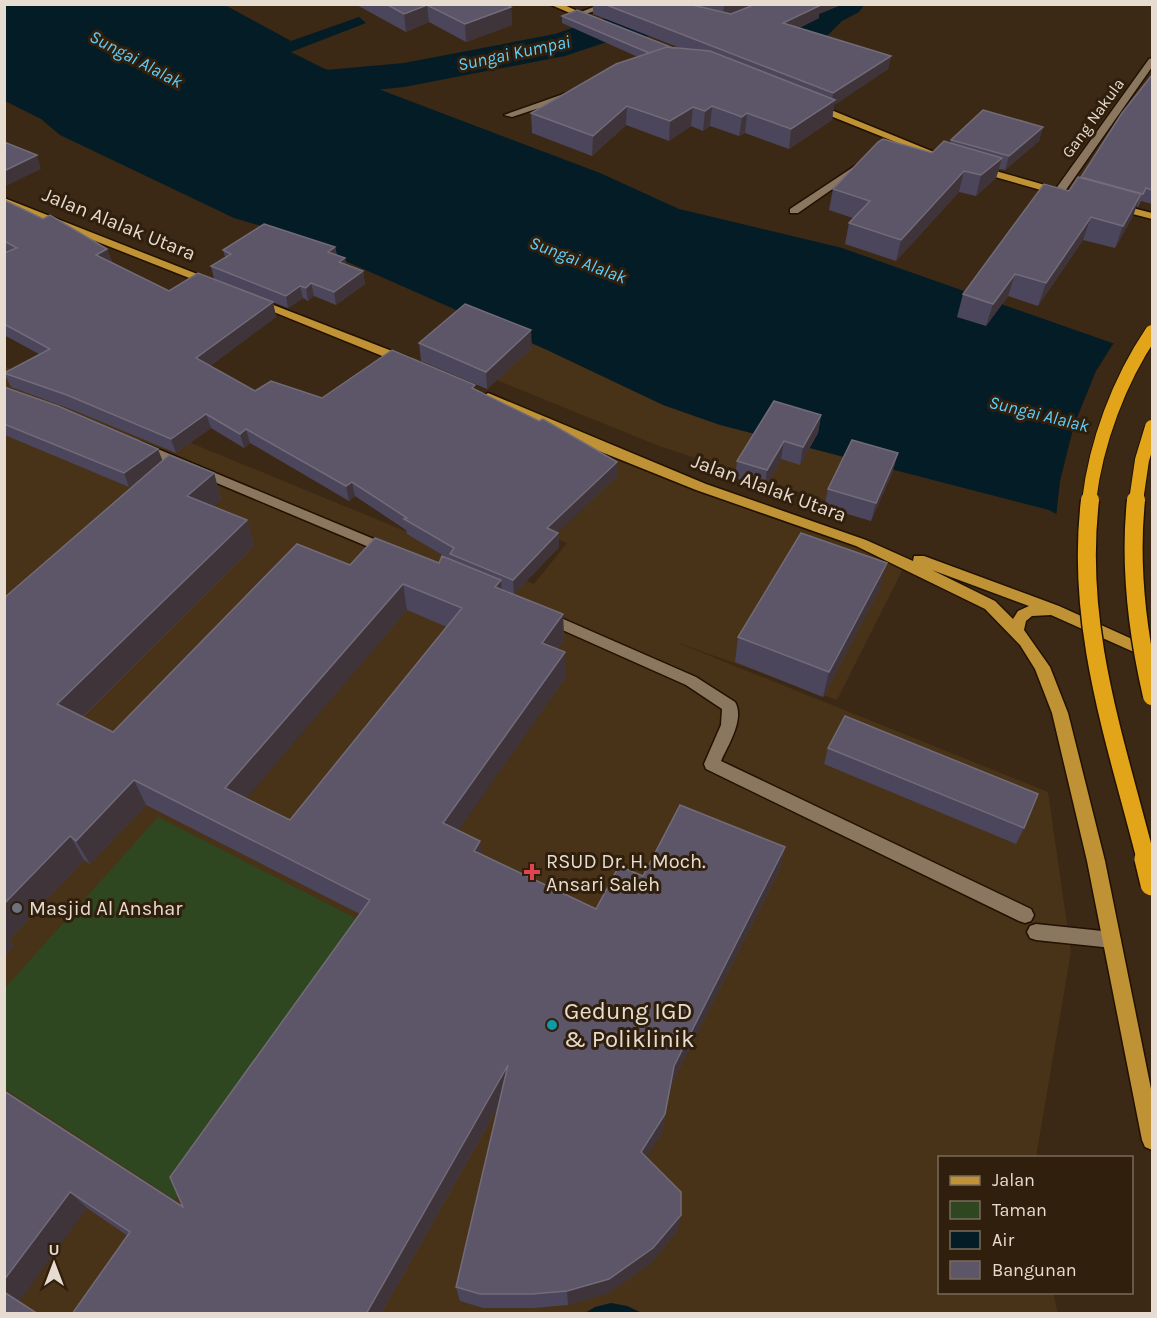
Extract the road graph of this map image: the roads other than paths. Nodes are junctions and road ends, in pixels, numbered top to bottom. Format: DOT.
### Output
graph roads {
  1 [pos="553,4"];
  2 [pos="611,4"];
  3 [pos="580,14"];
  4 [pos="598,21"];
  5 [pos="1152,61"];
  6 [pos="587,88"];
  7 [pos="808,104"];
  8 [pos="509,115"];
  9 [pos="904,143"];
  10 [pos="952,161"];
  11 [pos="962,164"];
  12 [pos="1059,192"];
  13 [pos="1070,195"];
  14 [pos="4,201"];
  15 [pos="1105,204"];
  16 [pos="794,211"];
  17 [pos="1152,216"];
  18 [pos="222,288"];
  19 [pos="244,297"];
  20 [pos="1152,332"];
  21 [pos="419,366"];
  22 [pos="473,390"];
  23 [pos="1152,427"];
  24 [pos="123,439"];
  25 [pos="861,543"];
  26 [pos="399,554"];
  27 [pos="531,610"];
  28 [pos="1054,610"];
  29 [pos="1016,631"];
  30 [pos="1152,654"];
  31 [pos="1152,696"];
  32 [pos="1152,884"];
  33 [pos="1025,915"];
  34 [pos="1036,932"];
  35 [pos="1112,940"];
  36 [pos="1152,1140"];
  1 -- 3 [label="main road"];
  2 -- 3 [label="street"];
  3 -- 4 [label="main road"];
  5 -- 12 [label="street, Gang Nakula"];
  6 -- 8 [label="street"];
  7 -- 9 [label="main road"];
  9 -- 10 [label="main road"];
  9 -- 16 [label="street"];
  11 -- 12 [label="main road"];
  12 -- 13 [label="main road"];
  14 -- 18 [label="main road, Jalan Alalak Utara"];
  15 -- 17 [label="main road"];
  19 -- 21 [label="main road"];
  20 -- 32 [label="highway, bridge"];
  22 -- 25 [label="main road, Jalan Alalak Utara"];
  23 -- 31 [label="highway, bridge"];
  24 -- 26 [label="street"];
  25 -- 28 [label="main road"];
  25 -- 29 [label="main road, Jalan Alalak Utara"];
  27 -- 33 [label="street"];
  28 -- 29 [label="main road"];
  28 -- 30 [label="main road"];
  29 -- 35 [label="main road, Jalan Alalak Utara"];
  34 -- 35 [label="street"];
  35 -- 36 [label="main road, Jalan Alalak Utara"];
}
